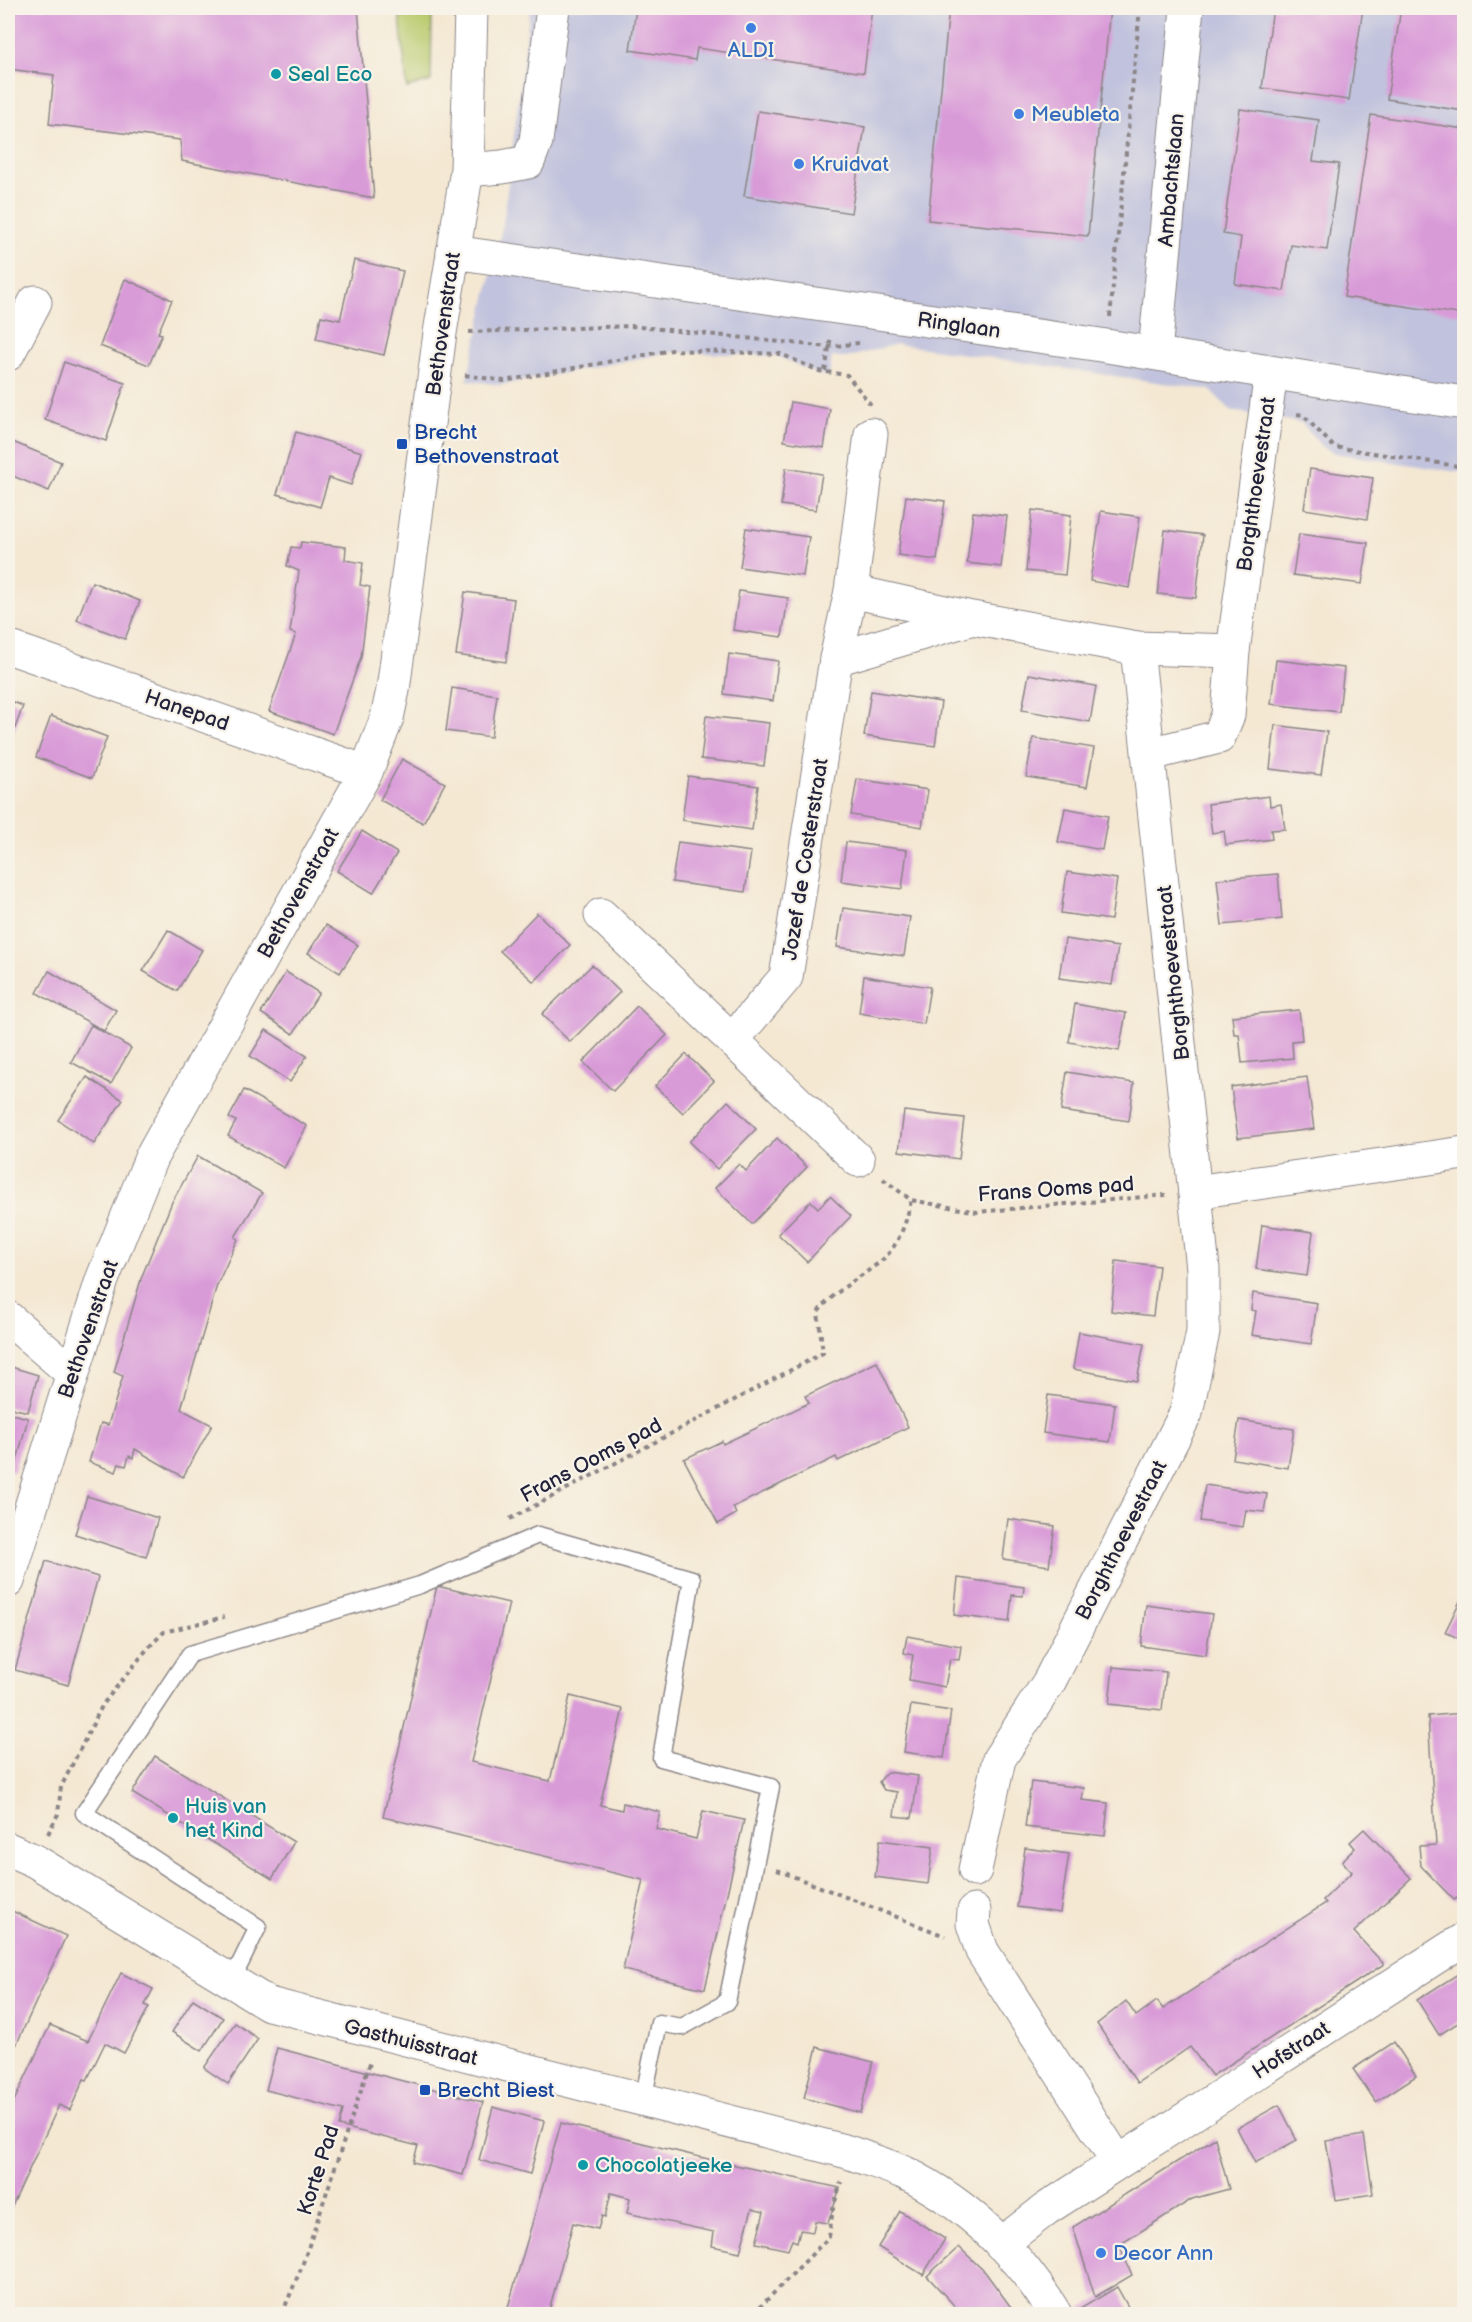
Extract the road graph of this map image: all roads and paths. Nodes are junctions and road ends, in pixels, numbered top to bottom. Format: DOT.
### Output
graph roads {
  1 [pos="471,8"];
  2 [pos="553,8"];
  3 [pos="1140,8"];
  4 [pos="1187,8"];
  5 [pos="467,170"];
  6 [pos="453,252"];
  7 [pos="35,302"];
  8 [pos="440,333"];
  9 [pos="864,342"];
  10 [pos="1107,346"];
  11 [pos="1155,353"];
  12 [pos="8,354"];
  13 [pos="435,371"];
  14 [pos="1271,373"];
  15 [pos="1464,403"];
  16 [pos="871,434"];
  17 [pos="851,591"];
  18 [pos="972,618"];
  19 [pos="8,647"];
  20 [pos="1137,648"];
  21 [pos="1233,651"];
  22 [pos="836,659"];
  23 [pos="1150,754"];
  24 [pos="366,772"];
  25 [pos="601,915"];
  26 [pos="733,1039"];
  27 [pos="1464,1153"];
  28 [pos="858,1161"];
  29 [pos="1195,1192"];
  30 [pos="912,1200"];
  31 [pos="8,1317"];
  32 [pos="72,1373"];
  33 [pos="501,1524"];
  34 [pos="8,1581"];
  35 [pos="234,1615"];
  36 [pos="21,1855"];
  37 [pos="756,1861"];
  38 [pos="975,1870"];
  39 [pos="974,1911"];
  40 [pos="1464,1939"];
  41 [pos="982,1951"];
  42 [pos="232,1980"];
  43 [pos="379,2034"];
  44 [pos="643,2100"];
  45 [pos="848,2152"];
  46 [pos="1118,2162"];
  47 [pos="1001,2244"];
  48 [pos="282,2314"];
  49 [pos="753,2314"];
  50 [pos="1055,2314"];
  1 -- 5 [label="street, Bethovenstraat"];
  2 -- 5 [label="street"];
  3 -- 10 [label="path"];
  4 -- 11 [label="street, Ambachtslaan"];
  5 -- 6 [label="street, Bethovenstraat"];
  6 -- 8 [label="street, Bethovenstraat"];
  6 -- 10 [label="street, Ringlaan"];
  7 -- 12 [label="street"];
  8 -- 9 [label="path"];
  8 -- 13 [label="street, Bethovenstraat"];
  10 -- 11 [label="street, Ringlaan"];
  11 -- 14 [label="street, Ringlaan"];
  13 -- 16 [label="path"];
  13 -- 24 [label="street, Bethovenstraat"];
  14 -- 15 [label="street, Ringlaan"];
  14 -- 21 [label="street, Borghthoevestraat"];
  16 -- 17 [label="street, Jozef de Costerstraat"];
  17 -- 18 [label="street"];
  17 -- 22 [label="street, Jozef de Costerstraat"];
  18 -- 20 [label="street"];
  18 -- 22 [label="street"];
  19 -- 24 [label="street, Hanepad"];
  20 -- 21 [label="street"];
  20 -- 23 [label="street, Borghthoevestraat"];
  21 -- 23 [label="street, Borghthoevestraat"];
  22 -- 26 [label="street, Jozef de Costerstraat"];
  23 -- 29 [label="street, Borghthoevestraat"];
  24 -- 32 [label="street, Bethovenstraat"];
  25 -- 26 [label="street"];
  26 -- 28 [label="street"];
  27 -- 29 [label="street"];
  28 -- 30 [label="path"];
  29 -- 30 [label="path, Frans Ooms pad"];
  29 -- 38 [label="street, Borghthoevestraat"];
  30 -- 33 [label="path, Frans Ooms pad"];
  31 -- 32 [label="street"];
  32 -- 34 [label="street, Bethovenstraat"];
  35 -- 36 [label="path"];
  36 -- 42 [label="street, Gasthuisstraat"];
  37 -- 41 [label="path"];
  37 -- 42 [label="lane"];
  37 -- 44 [label="lane"];
  39 -- 41 [label="street"];
  40 -- 46 [label="street, Hofstraat"];
  41 -- 46 [label="street"];
  42 -- 43 [label="street, Gasthuisstraat"];
  43 -- 44 [label="street, Gasthuisstraat"];
  43 -- 48 [label="path, Korte Pad"];
  44 -- 45 [label="street, Gasthuisstraat"];
  45 -- 47 [label="street, Gasthuisstraat"];
  45 -- 49 [label="path"];
  46 -- 47 [label="street, Hofstraat"];
  47 -- 50 [label="street, Gasthuisstraat"];
}
